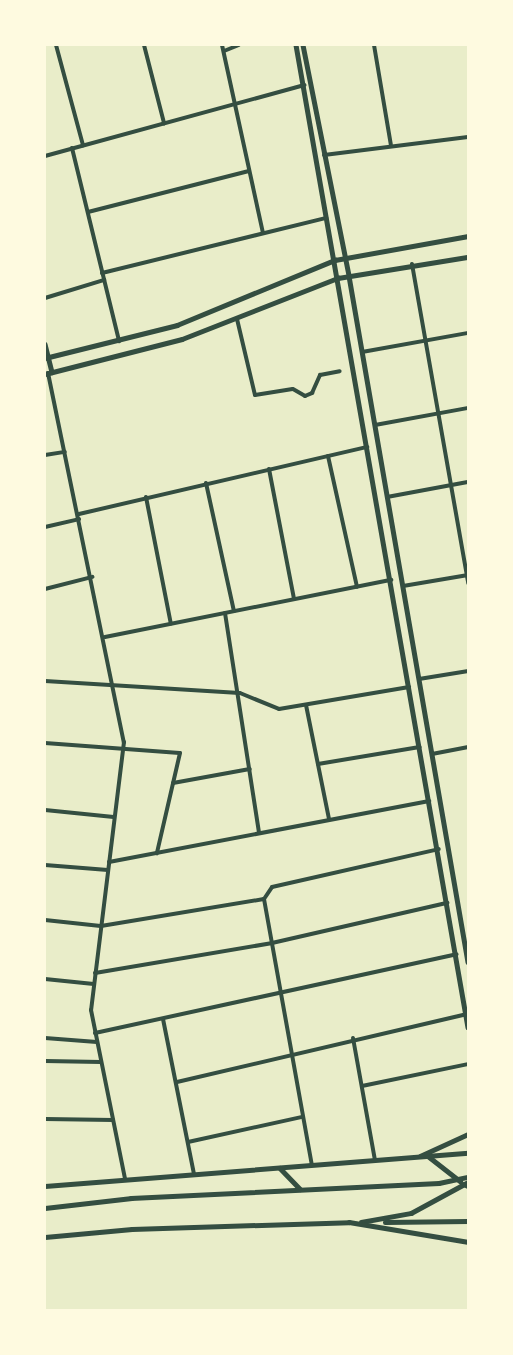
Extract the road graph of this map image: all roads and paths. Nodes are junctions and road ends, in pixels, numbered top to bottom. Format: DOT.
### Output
graph roads {
  1 [pos="56,45"];
  2 [pos="144,45"];
  3 [pos="222,45"];
  4 [pos="239,45"];
  5 [pos="296,45"];
  6 [pos="303,45"];
  7 [pos="374,45"];
  8 [pos="224,51"];
  9 [pos="304,85"];
  10 [pos="236,103"];
  11 [pos="164,123"];
  12 [pos="468,137"];
  13 [pos="83,145"];
  14 [pos="391,145"];
  15 [pos="72,148"];
  16 [pos="324,155"];
  17 [pos="45,156"];
  18 [pos="249,171"];
  19 [pos="87,212"];
  20 [pos="326,218"];
  21 [pos="262,233"];
  22 [pos="468,236"];
  23 [pos="468,257"];
  24 [pos="345,258"];
  25 [pos="335,260"];
  26 [pos="412,264"];
  27 [pos="102,273"];
  28 [pos="349,276"];
  29 [pos="338,278"];
  30 [pos="104,280"];
  31 [pos="45,298"];
  32 [pos="237,318"];
  33 [pos="468,333"];
  34 [pos="426,340"];
  35 [pos="119,342"];
  36 [pos="45,344"];
  37 [pos="362,352"];
  38 [pos="47,357"];
  39 [pos="340,371"];
  40 [pos="48,373"];
  41 [pos="468,408"];
  42 [pos="438,412"];
  43 [pos="374,425"];
  44 [pos="367,447"];
  45 [pos="65,452"];
  46 [pos="45,455"];
  47 [pos="328,456"];
  48 [pos="270,469"];
  49 [pos="468,482"];
  50 [pos="206,483"];
  51 [pos="451,485"];
  52 [pos="146,497"];
  53 [pos="387,497"];
  54 [pos="79,516"];
  55 [pos="45,527"];
  56 [pos="467,575"];
  57 [pos="92,577"];
  58 [pos="391,580"];
  59 [pos="468,583"];
  60 [pos="357,586"];
  61 [pos="404,586"];
  62 [pos="45,589"];
  63 [pos="294,599"];
  64 [pos="234,611"];
  65 [pos="225,613"];
  66 [pos="171,624"];
  67 [pos="105,637"];
  68 [pos="468,671"];
  69 [pos="45,679"];
  70 [pos="419,679"];
  71 [pos="115,686"];
  72 [pos="409,687"];
  73 [pos="240,693"];
  74 [pos="306,704"];
  75 [pos="45,742"];
  76 [pos="420,747"];
  77 [pos="468,747"];
  78 [pos="123,748"];
  79 [pos="432,754"];
  80 [pos="318,764"];
  81 [pos="250,769"];
  82 [pos="173,783"];
  83 [pos="430,801"];
  84 [pos="45,810"];
  85 [pos="114,817"];
  86 [pos="330,819"];
  87 [pos="259,832"];
  88 [pos="439,849"];
  89 [pos="157,853"];
  90 [pos="109,862"];
  91 [pos="45,866"];
  92 [pos="108,870"];
  93 [pos="264,899"];
  94 [pos="447,903"];
  95 [pos="45,920"];
  96 [pos="101,926"];
  97 [pos="272,943"];
  98 [pos="467,952"];
  99 [pos="456,954"];
  100 [pos="468,962"];
  101 [pos="95,973"];
  102 [pos="45,980"];
  103 [pos="94,984"];
  104 [pos="279,994"];
  105 [pos="465,1014"];
  106 [pos="163,1019"];
  107 [pos="468,1027"];
  108 [pos="95,1033"];
  109 [pos="45,1038"];
  110 [pos="353,1038"];
  111 [pos="97,1042"];
  112 [pos="290,1054"];
  113 [pos="45,1060"];
  114 [pos="101,1062"];
  115 [pos="468,1064"];
  116 [pos="177,1082"];
  117 [pos="362,1086"];
  118 [pos="302,1117"];
  119 [pos="45,1119"];
  120 [pos="114,1120"];
  121 [pos="468,1134"];
  122 [pos="188,1142"];
  123 [pos="468,1153"];
  124 [pos="420,1156"];
  125 [pos="428,1156"];
  126 [pos="375,1160"];
  127 [pos="312,1165"];
  128 [pos="280,1168"];
  129 [pos="194,1174"];
  130 [pos="468,1177"];
  131 [pos="125,1179"];
  132 [pos="459,1180"];
  133 [pos="465,1185"];
  134 [pos="45,1186"];
  135 [pos="300,1189"];
  136 [pos="45,1208"];
  137 [pos="468,1221"];
  138 [pos="349,1222"];
  139 [pos="45,1237"];
  140 [pos="468,1242"];
  1 -- 13 [label="street"];
  2 -- 11 [label="street"];
  3 -- 8 [label="street"];
  4 -- 8 [label="street"];
  5 -- 9 [label="main road"];
  6 -- 16 [label="main road"];
  7 -- 14 [label="street"];
  8 -- 10 [label="street"];
  9 -- 10 [label="street"];
  9 -- 20 [label="main road"];
  10 -- 11 [label="street"];
  10 -- 18 [label="street"];
  11 -- 13 [label="street"];
  12 -- 14 [label="street"];
  13 -- 15 [label="street"];
  14 -- 16 [label="street"];
  15 -- 17 [label="street"];
  15 -- 19 [label="street"];
  16 -- 24 [label="main road"];
  18 -- 19 [label="street"];
  18 -- 21 [label="street"];
  19 -- 27 [label="street"];
  20 -- 21 [label="street"];
  20 -- 25 [label="main road"];
  21 -- 27 [label="street"];
  22 -- 24 [label="main road"];
  23 -- 26 [label="main road"];
  24 -- 25 [label="main road"];
  24 -- 28 [label="main road"];
  25 -- 29 [label="main road"];
  25 -- 35 [label="main road"];
  26 -- 28 [label="main road"];
  26 -- 34 [label="street"];
  27 -- 30 [label="street"];
  28 -- 29 [label="main road"];
  28 -- 37 [label="main road"];
  29 -- 32 [label="main road"];
  29 -- 44 [label="main road"];
  30 -- 31 [label="street"];
  30 -- 35 [label="street"];
  32 -- 39 [label="street"];
  32 -- 40 [label="main road"];
  33 -- 34 [label="street"];
  34 -- 37 [label="street"];
  34 -- 42 [label="street"];
  35 -- 38 [label="main road"];
  36 -- 38 [label="main road"];
  37 -- 43 [label="main road"];
  38 -- 40 [label="main road"];
  40 -- 45 [label="street"];
  41 -- 42 [label="street"];
  42 -- 43 [label="street"];
  42 -- 51 [label="street"];
  43 -- 53 [label="main road"];
  44 -- 47 [label="street"];
  44 -- 58 [label="main road"];
  45 -- 46 [label="street"];
  45 -- 54 [label="street"];
  47 -- 48 [label="street"];
  47 -- 60 [label="street"];
  48 -- 50 [label="street"];
  48 -- 63 [label="street"];
  49 -- 51 [label="street"];
  50 -- 52 [label="street"];
  50 -- 64 [label="street"];
  51 -- 53 [label="street"];
  51 -- 56 [label="street"];
  52 -- 54 [label="street"];
  52 -- 66 [label="street"];
  53 -- 61 [label="main road"];
  54 -- 55 [label="street"];
  54 -- 57 [label="street"];
  56 -- 59 [label="street"];
  56 -- 61 [label="street"];
  57 -- 62 [label="street"];
  57 -- 67 [label="street"];
  58 -- 60 [label="street"];
  58 -- 72 [label="main road"];
  60 -- 63 [label="street"];
  61 -- 70 [label="main road"];
  63 -- 64 [label="street"];
  64 -- 65 [label="street"];
  65 -- 66 [label="street"];
  65 -- 73 [label="street"];
  66 -- 67 [label="street"];
  67 -- 71 [label="street"];
  68 -- 70 [label="street"];
  69 -- 71 [label="street"];
  70 -- 79 [label="main road"];
  71 -- 73 [label="street"];
  71 -- 78 [label="street"];
  72 -- 74 [label="street"];
  72 -- 76 [label="main road"];
  73 -- 74 [label="street"];
  73 -- 81 [label="street"];
  74 -- 80 [label="street"];
  75 -- 78 [label="street"];
  76 -- 80 [label="street"];
  76 -- 83 [label="main road"];
  77 -- 79 [label="street"];
  78 -- 82 [label="street"];
  78 -- 85 [label="street"];
  79 -- 98 [label="main road"];
  80 -- 86 [label="street"];
  81 -- 82 [label="street"];
  81 -- 87 [label="street"];
  82 -- 89 [label="street"];
  83 -- 86 [label="street"];
  83 -- 88 [label="main road"];
  84 -- 85 [label="street"];
  85 -- 90 [label="street"];
  86 -- 87 [label="street"];
  87 -- 89 [label="street"];
  88 -- 93 [label="street"];
  88 -- 94 [label="main road"];
  89 -- 90 [label="street"];
  90 -- 92 [label="street"];
  91 -- 92 [label="street"];
  92 -- 96 [label="street"];
  93 -- 96 [label="street"];
  93 -- 97 [label="street"];
  94 -- 97 [label="street"];
  94 -- 99 [label="main road"];
  95 -- 96 [label="street"];
  96 -- 101 [label="street"];
  97 -- 101 [label="street"];
  97 -- 104 [label="street"];
  98 -- 100 [label="main road"];
  99 -- 104 [label="street"];
  99 -- 105 [label="main road"];
  101 -- 103 [label="street"];
  102 -- 103 [label="street"];
  103 -- 108 [label="street"];
  104 -- 106 [label="street"];
  104 -- 112 [label="street"];
  105 -- 107 [label="main road"];
  105 -- 110 [label="street"];
  106 -- 108 [label="street"];
  106 -- 116 [label="street"];
  108 -- 111 [label="street"];
  109 -- 111 [label="street"];
  110 -- 112 [label="street"];
  110 -- 117 [label="street"];
  111 -- 114 [label="street"];
  112 -- 116 [label="street"];
  112 -- 118 [label="street"];
  113 -- 114 [label="street"];
  114 -- 120 [label="street"];
  115 -- 117 [label="street"];
  116 -- 122 [label="street"];
  117 -- 126 [label="street"];
  118 -- 122 [label="street"];
  118 -- 127 [label="street"];
  119 -- 120 [label="street"];
  120 -- 131 [label="street"];
  121 -- 124 [label="main road"];
  122 -- 129 [label="street"];
  123 -- 125 [label="main road"];
  124 -- 125 [label="main road"];
  124 -- 126 [label="main road"];
  125 -- 132 [label="main road"];
  126 -- 127 [label="main road"];
  127 -- 128 [label="main road"];
  128 -- 129 [label="main road"];
  128 -- 135 [label="main road"];
  129 -- 131 [label="main road"];
  130 -- 132 [label="main road"];
  131 -- 134 [label="main road"];
  132 -- 133 [label="main road"];
  132 -- 135 [label="main road"];
  133 -- 138 [label="main road"];
  135 -- 136 [label="main road"];
  137 -- 138 [label="main road"];
  138 -- 139 [label="main road"];
  138 -- 140 [label="main road"];
}
